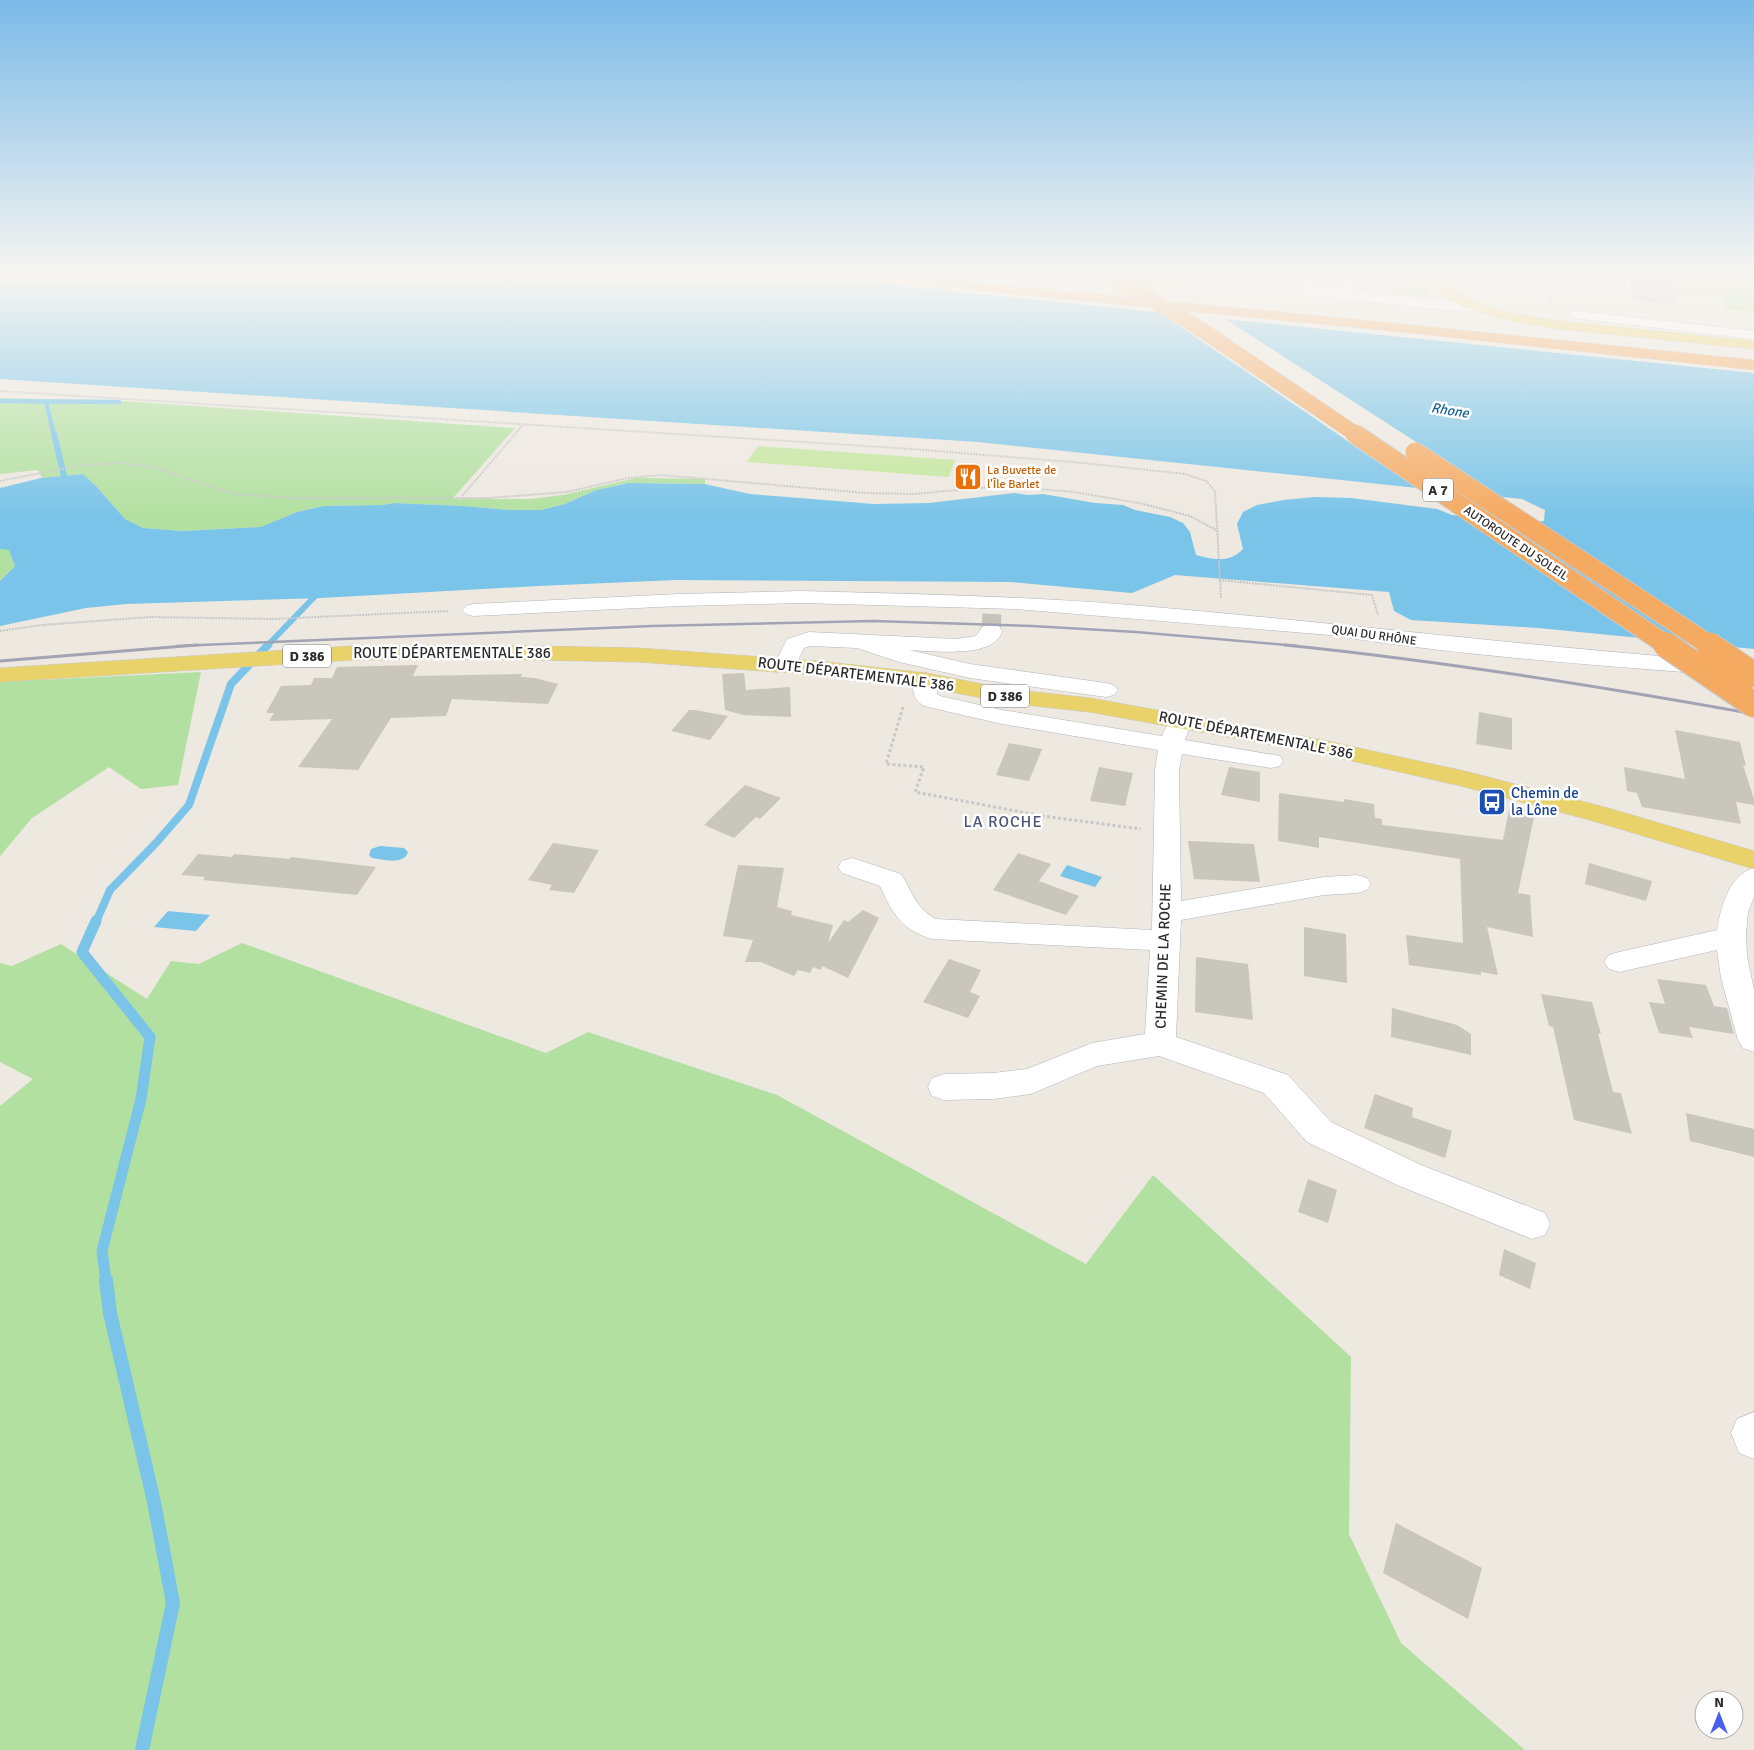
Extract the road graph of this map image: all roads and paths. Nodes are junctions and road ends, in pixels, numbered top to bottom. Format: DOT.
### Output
graph roads {
  1 [pos="1238,355"];
  2 [pos="1267,355"];
  3 [pos="1654,355"];
  4 [pos="1754,365"];
  5 [pos="1304,379"];
  6 [pos="0,391"];
  7 [pos="523,425"];
  8 [pos="1404,445"];
  9 [pos="0,481"];
  10 [pos="461,497"];
  11 [pos="1216,530"];
  12 [pos="1219,580"];
  13 [pos="1221,601"];
  14 [pos="474,610"];
  15 [pos="992,616"];
  16 [pos="1378,617"];
  17 [pos="0,632"];
  18 [pos="858,642"];
  19 [pos="786,665"];
  20 [pos="1754,674"];
  21 [pos="0,675"];
  22 [pos="925,688"];
  23 [pos="1106,690"];
  24 [pos="1754,705"];
  25 [pos="1176,733"];
  26 [pos="1271,761"];
  27 [pos="1166,833"];
  28 [pos="1754,860"];
  29 [pos="852,867"];
  30 [pos="1754,877"];
  31 [pos="1357,884"];
  32 [pos="1166,925"];
  33 [pos="1739,936"];
  34 [pos="1619,962"];
  35 [pos="1754,1040"];
  36 [pos="1160,1044"];
  37 [pos="944,1087"];
  38 [pos="1532,1224"];
  39 [pos="1754,1432"];
  40 [pos="1754,1439"];
  1 -- 24 [label="highway, AUTOROUTE DU SOLEIL / A 7, bridge"];
  2 -- 5 [label="highway, AUTOROUTE DU SOLEIL / A 7"];
  3 -- 4 [label="highway"];
  6 -- 7 [label="path"];
  7 -- 10 [label="path"];
  7 -- 11 [label="path"];
  8 -- 20 [label="highway, AUTOROUTE DU SOLEIL / A 7, bridge"];
  9 -- 10 [label="path"];
  10 -- 11 [label="path"];
  11 -- 12 [label="path"];
  12 -- 13 [label="path"];
  12 -- 16 [label="path"];
  14 -- 15 [label="street, QUAI DU RHÔNE"];
  14 -- 17 [label="path"];
  15 -- 18 [label="street"];
  15 -- 20 [label="street, QUAI DU RHÔNE"];
  18 -- 19 [label="street"];
  18 -- 23 [label="street"];
  19 -- 21 [label="main road, ROUTE DÉPARTEMENTALE 386 / D 386"];
  19 -- 22 [label="main road, ROUTE DÉPARTEMENTALE 386 / D 386"];
  22 -- 25 [label="street"];
  22 -- 27 [label="path"];
  25 -- 26 [label="street"];
  25 -- 27 [label="street, CHEMIN DE LA ROCHE"];
  25 -- 28 [label="main road, ROUTE DÉPARTEMENTALE 386"];
  27 -- 32 [label="street, CHEMIN DE LA ROCHE"];
  29 -- 32 [label="street"];
  30 -- 33 [label="street"];
  31 -- 32 [label="street"];
  32 -- 36 [label="street, CHEMIN DE LA ROCHE"];
  33 -- 34 [label="street"];
  33 -- 35 [label="street"];
  36 -- 37 [label="street"];
  36 -- 38 [label="street, CHEMIN DE LA ROCHE"];
  39 -- 40 [label="street"];
}
